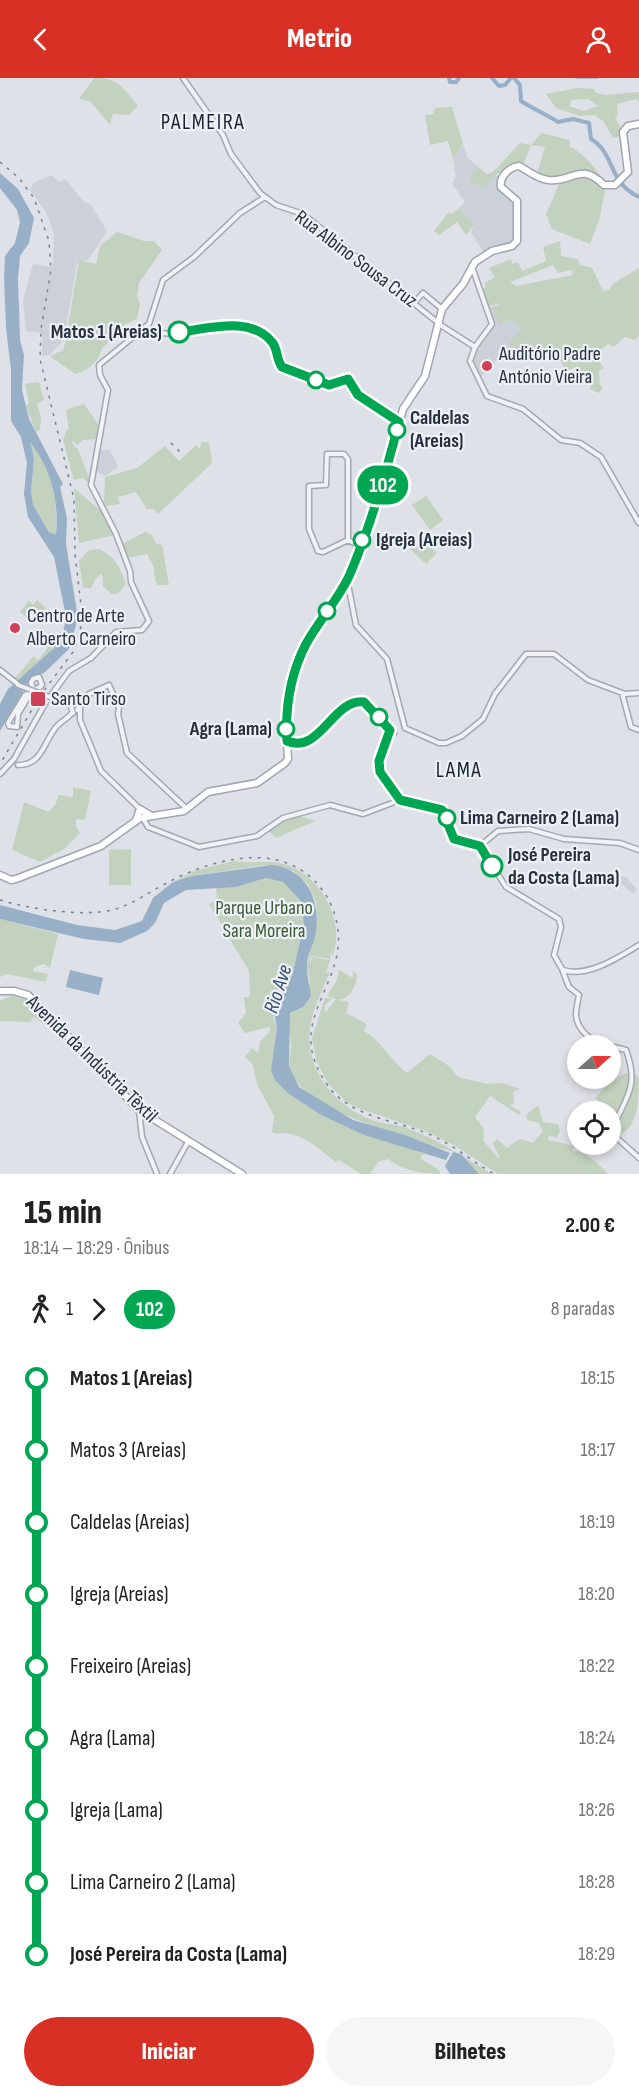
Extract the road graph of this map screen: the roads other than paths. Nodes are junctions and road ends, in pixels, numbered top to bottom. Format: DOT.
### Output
graph roads {
  1 [pos="183,78"];
  2 [pos="639,124"];
  3 [pos="265,197"];
  4 [pos="472,266"];
  5 [pos="415,302"];
  6 [pos="442,309"];
  7 [pos="440,323"];
  8 [pos="146,326"];
  9 [pos="475,347"];
  10 [pos="397,418"];
  11 [pos="639,523"];
  12 [pos="348,540"];
  13 [pos="358,544"];
  14 [pos="347,579"];
  15 [pos="0,670"];
  16 [pos="18,685"];
  17 [pos="33,691"];
  18 [pos="39,693"];
  19 [pos="622,693"];
  20 [pos="639,693"];
  21 [pos="76,713"];
  22 [pos="639,730"];
  23 [pos="289,744"];
  24 [pos="16,762"];
  25 [pos="0,774"];
  26 [pos="400,800"];
  27 [pos="188,810"];
  28 [pos="142,815"];
  29 [pos="480,846"];
  30 [pos="639,850"];
  31 [pos="0,876"];
  32 [pos="639,945"];
  33 [pos="563,970"];
  34 [pos="0,991"];
  35 [pos="587,1035"];
  36 [pos="621,1049"];
  37 [pos="139,1110"];
  38 [pos="188,1142"];
  39 [pos="639,1158"];
  40 [pos="157,1174"];
  41 [pos="170,1174"];
  42 [pos="242,1174"];
  1 -- 3 [label="street, Rua Albino Sousa Cruz"];
  2 -- 4 [label="main road"];
  3 -- 5 [label="street, Rua Albino Sousa Cruz"];
  3 -- 8 [label="street"];
  4 -- 6 [label="main road"];
  4 -- 9 [label="street"];
  5 -- 6 [label="street"];
  5 -- 7 [label="street, Rua Albino Sousa Cruz"];
  6 -- 7 [label="main road"];
  7 -- 9 [label="street, Rua Albino Sousa Cruz"];
  7 -- 10 [label="main road"];
  8 -- 10 [label="street"];
  8 -- 24 [label="street"];
  9 -- 11 [label="street"];
  10 -- 13 [label="main road"];
  12 -- 12 [label="street"];
  12 -- 13 [label="street"];
  13 -- 14 [label="main road"];
  14 -- 19 [label="street"];
  14 -- 23 [label="main road"];
  15 -- 16 [label="street, bridge"];
  16 -- 17 [label="street, bridge"];
  16 -- 18 [label="street, bridge"];
  17 -- 17 [label="street, bridge"];
  17 -- 17 [label="street"];
  17 -- 18 [label="street, bridge"];
  18 -- 21 [label="street, bridge"];
  19 -- 20 [label="street"];
  19 -- 22 [label="street"];
  21 -- 24 [label="street"];
  21 -- 27 [label="street"];
  21 -- 28 [label="street"];
  23 -- 26 [label="street"];
  23 -- 27 [label="main road"];
  24 -- 25 [label="street"];
  26 -- 28 [label="street"];
  26 -- 29 [label="street"];
  27 -- 28 [label="main road"];
  28 -- 31 [label="main road"];
  29 -- 30 [label="street"];
  29 -- 33 [label="street"];
  32 -- 33 [label="street"];
  33 -- 35 [label="street"];
  34 -- 37 [label="main road, Avenida da Indústria Têxtil"];
  36 -- 39 [label="street"];
  37 -- 38 [label="main road, Avenida da Indústria Têxtil"];
  37 -- 40 [label="street"];
  38 -- 41 [label="street"];
  38 -- 42 [label="main road, Avenida da Indústria Têxtil"];
}
